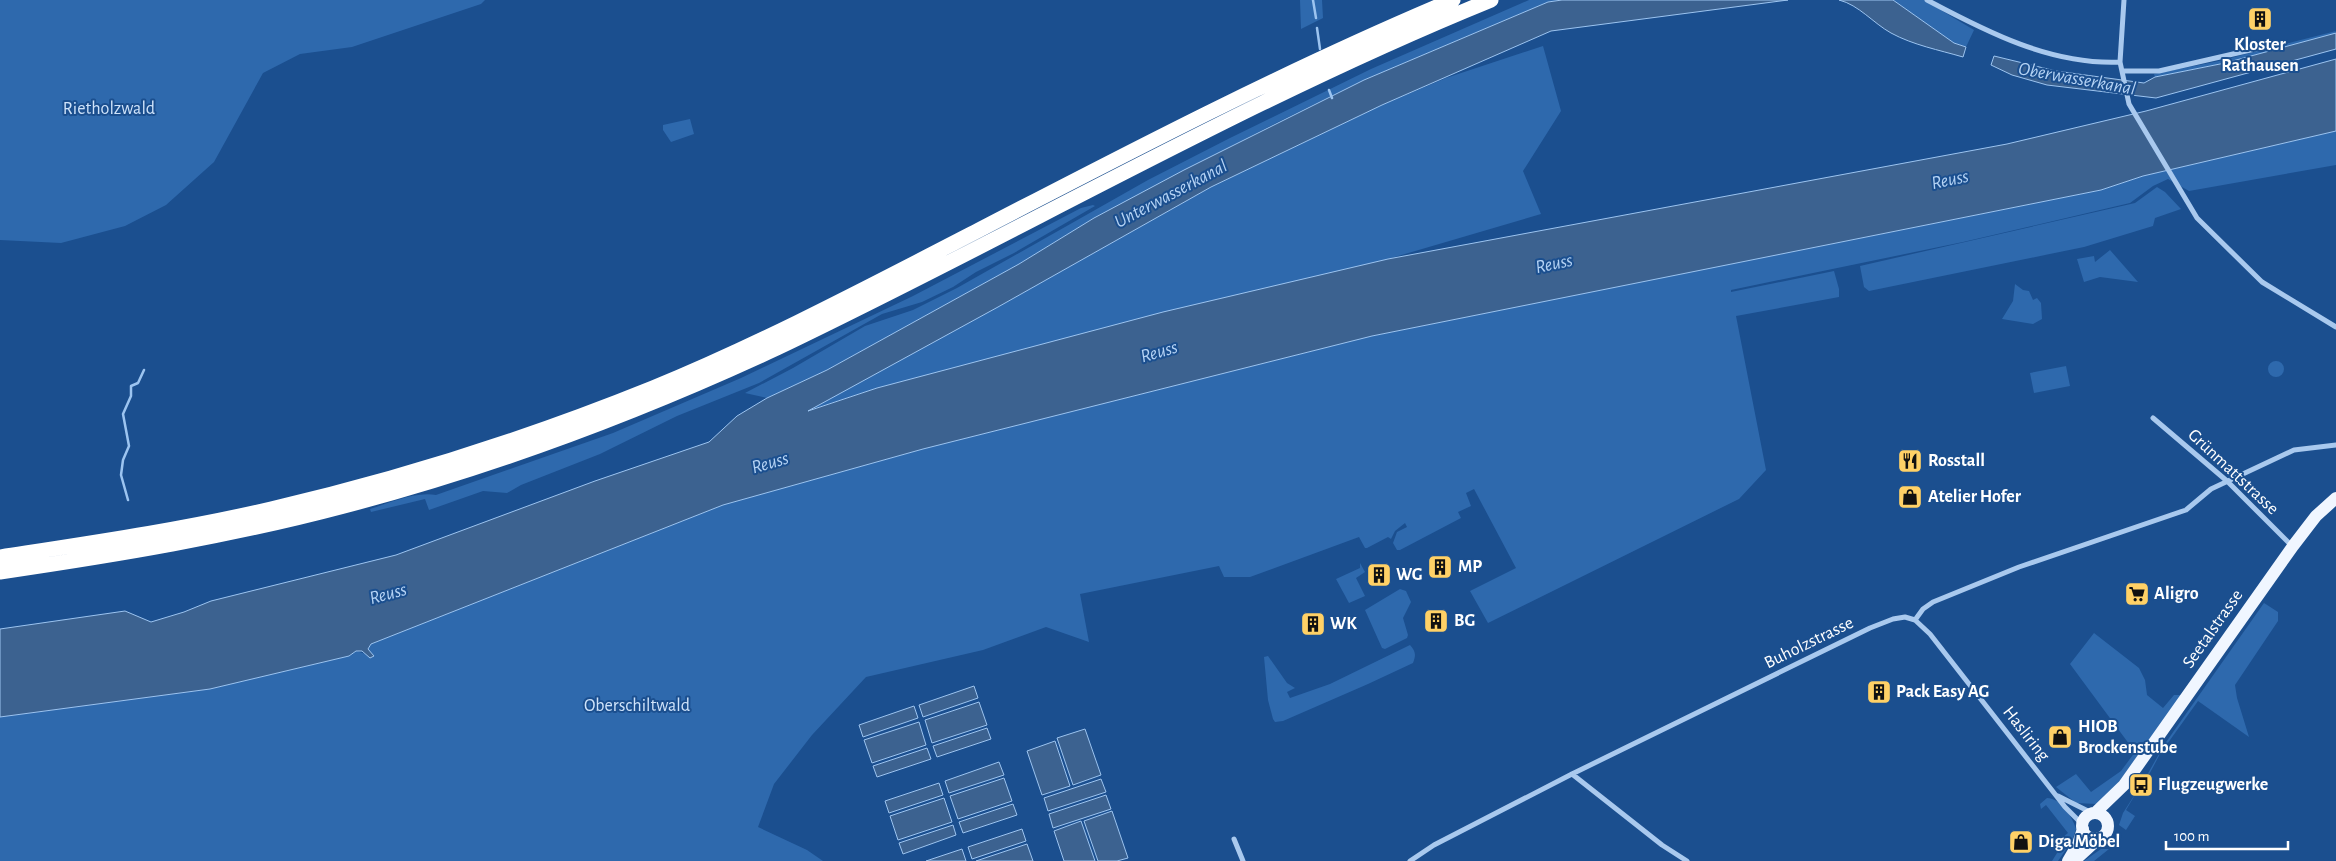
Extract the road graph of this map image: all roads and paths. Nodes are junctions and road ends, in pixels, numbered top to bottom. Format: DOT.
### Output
graph roads {
  1 [pos="1453,0"];
  2 [pos="1491,0"];
  3 [pos="1928,0"];
  4 [pos="2124,0"];
  5 [pos="2281,43"];
  6 [pos="2120,62"];
  7 [pos="2122,71"];
  8 [pos="2336,327"];
  9 [pos="2153,418"];
  10 [pos="2336,445"];
  11 [pos="2227,481"];
  12 [pos="2336,498"];
  13 [pos="2293,546"];
  14 [pos="0,558"];
  15 [pos="0,572"];
  16 [pos="1915,620"];
  17 [pos="1572,774"];
  18 [pos="2124,785"];
  19 [pos="2057,796"];
  20 [pos="2094,813"];
  21 [pos="2108,822"];
  22 [pos="2082,827"];
  23 [pos="2098,839"];
  24 [pos="1234,840"];
  25 [pos="1243,861"];
  26 [pos="1410,861"];
  27 [pos="1687,861"];
  28 [pos="2068,861"];
  29 [pos="2074,861"];
  1 -- 14 [label="highway"];
  2 -- 15 [label="highway"];
  3 -- 6 [label="street"];
  4 -- 6 [label="street"];
  5 -- 7 [label="street"];
  6 -- 7 [label="street"];
  7 -- 8 [label="street"];
  9 -- 11 [label="street, Grünmattstrasse"];
  10 -- 11 [label="street"];
  11 -- 13 [label="street, Grünmattstrasse"];
  11 -- 16 [label="street"];
  12 -- 13 [label="main road, Seetalstrasse"];
  13 -- 18 [label="main road, Seetalstrasse"];
  16 -- 17 [label="street, Buholzstrasse"];
  16 -- 19 [label="street, Hasliring"];
  17 -- 26 [label="street, Buholzstrasse"];
  17 -- 27 [label="street"];
  18 -- 20 [label="main road, Seetalstrasse"];
  18 -- 21 [label="main road, Seetalstrasse"];
  19 -- 20 [label="street, Hasliring"];
  19 -- 22 [label="street, Hasliring"];
  20 -- 21 [label="main road"];
  20 -- 22 [label="main road"];
  21 -- 23 [label="main road"];
  22 -- 23 [label="main road"];
  22 -- 28 [label="main road"];
  23 -- 29 [label="main road"];
  24 -- 25 [label="street"];
}
